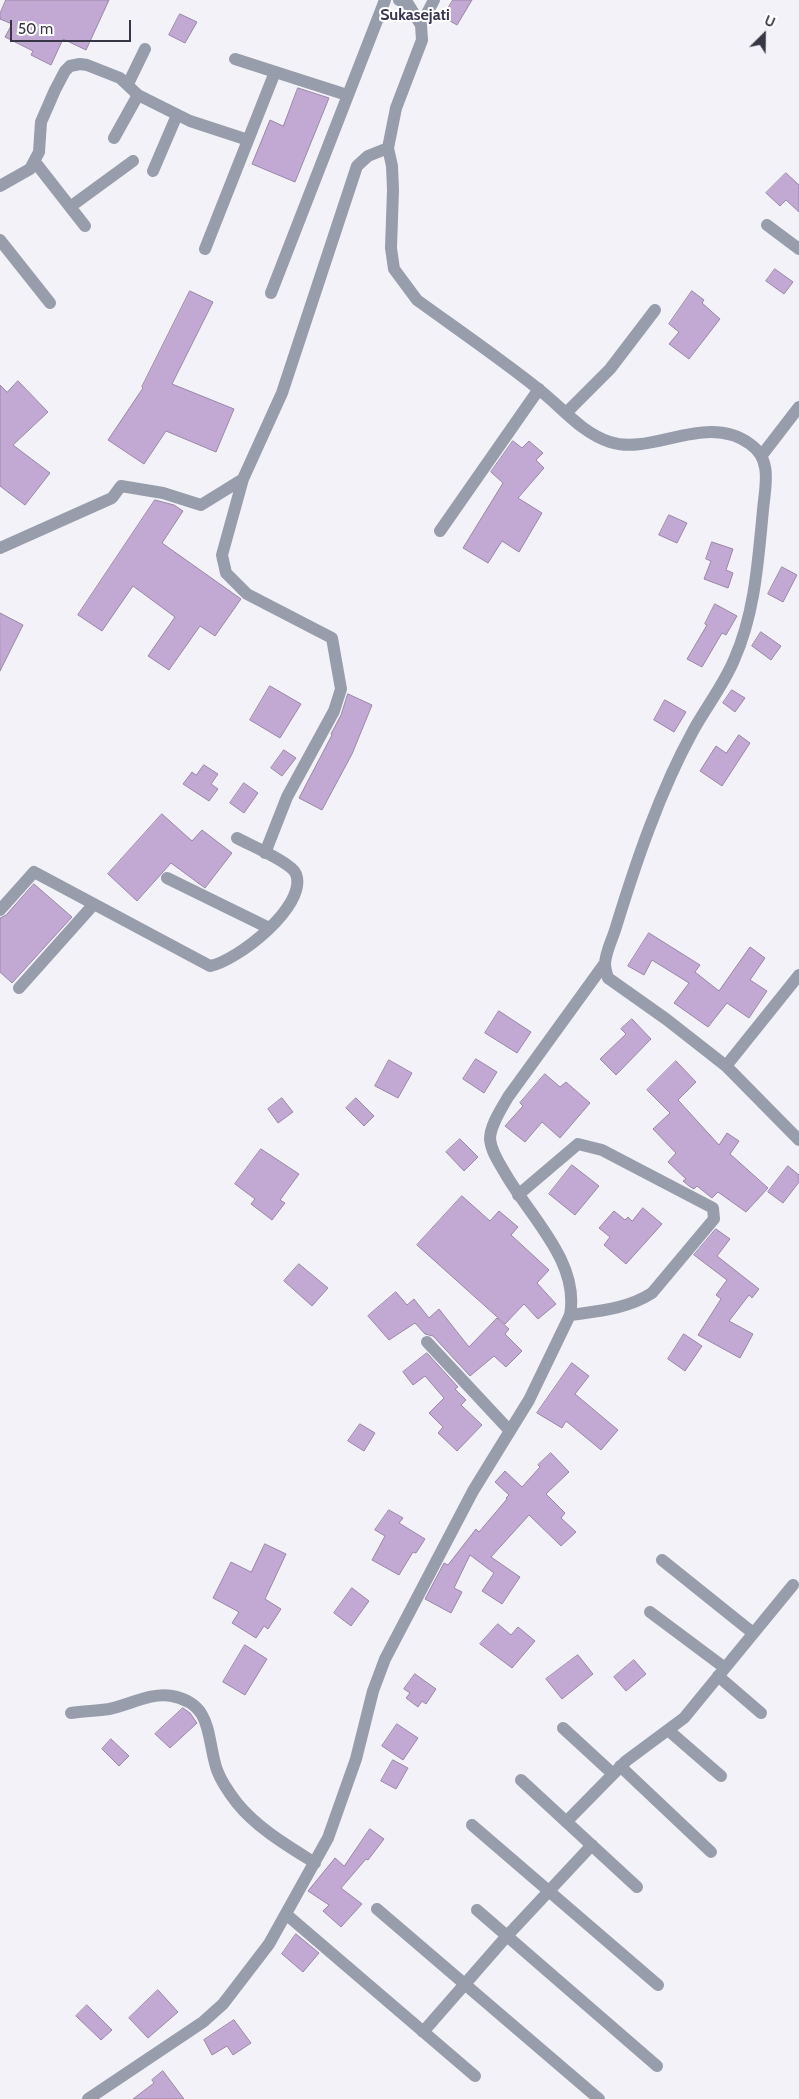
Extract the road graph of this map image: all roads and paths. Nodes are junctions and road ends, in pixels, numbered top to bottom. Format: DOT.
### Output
graph roads {
  1 [pos="385,0"];
  2 [pos="399,0"];
  3 [pos="434,0"];
  4 [pos="421,25"];
  5 [pos="145,48"];
  6 [pos="235,59"];
  7 [pos="275,72"];
  8 [pos="128,84"];
  9 [pos="138,94"];
  10 [pos="347,95"];
  11 [pos="177,115"];
  12 [pos="114,138"];
  13 [pos="248,140"];
  14 [pos="388,148"];
  15 [pos="133,160"];
  16 [pos="35,162"];
  17 [pos="153,171"];
  18 [pos="0,186"];
  19 [pos="70,207"];
  20 [pos="767,225"];
  21 [pos="85,226"];
  22 [pos="0,240"];
  23 [pos="204,249"];
  24 [pos="799,249"];
  25 [pos="271,293"];
  26 [pos="50,303"];
  27 [pos="654,310"];
  28 [pos="539,389"];
  29 [pos="799,407"];
  30 [pos="566,412"];
  31 [pos="762,455"];
  32 [pos="243,479"];
  33 [pos="440,531"];
  34 [pos="0,548"];
  35 [pos="237,838"];
  36 [pos="265,853"];
  37 [pos="166,878"];
  38 [pos="94,904"];
  39 [pos="0,910"];
  40 [pos="269,928"];
  41 [pos="605,963"];
  42 [pos="799,976"];
  43 [pos="19,988"];
  44 [pos="726,1066"];
  45 [pos="799,1140"];
  46 [pos="518,1195"];
  47 [pos="570,1315"];
  48 [pos="427,1342"];
  49 [pos="510,1431"];
  50 [pos="662,1560"];
  51 [pos="792,1585"];
  52 [pos="650,1612"];
  53 [pos="753,1633"];
  54 [pos="722,1672"];
  55 [pos="71,1713"];
  56 [pos="761,1713"];
  57 [pos="563,1728"];
  58 [pos="668,1730"];
  59 [pos="617,1770"];
  60 [pos="721,1776"];
  61 [pos="520,1780"];
  62 [pos="566,1822"];
  63 [pos="472,1825"];
  64 [pos="592,1845"];
  65 [pos="711,1852"];
  66 [pos="315,1863"];
  67 [pos="637,1887"];
  68 [pos="549,1891"];
  69 [pos="377,1909"];
  70 [pos="476,1910"];
  71 [pos="287,1915"];
  72 [pos="506,1937"];
  73 [pos="465,1985"];
  74 [pos="658,1985"];
  75 [pos="423,2032"];
  76 [pos="657,2066"];
  77 [pos="475,2076"];
  78 [pos="88,2099"];
  79 [pos="599,2099"];
  1 -- 10 [label="street"];
  2 -- 4 [label="street"];
  3 -- 4 [label="street"];
  4 -- 14 [label="street"];
  5 -- 8 [label="street"];
  6 -- 7 [label="street"];
  7 -- 10 [label="street"];
  7 -- 13 [label="street"];
  8 -- 9 [label="street"];
  8 -- 16 [label="street"];
  9 -- 11 [label="street"];
  9 -- 12 [label="street"];
  10 -- 25 [label="street"];
  11 -- 13 [label="street"];
  11 -- 17 [label="street"];
  13 -- 23 [label="street"];
  14 -- 28 [label="street"];
  14 -- 32 [label="street"];
  15 -- 19 [label="street"];
  16 -- 18 [label="street"];
  16 -- 19 [label="street"];
  19 -- 21 [label="street"];
  20 -- 24 [label="street"];
  22 -- 26 [label="street"];
  27 -- 30 [label="street"];
  28 -- 30 [label="street"];
  28 -- 33 [label="street"];
  29 -- 31 [label="street"];
  30 -- 31 [label="street"];
  31 -- 41 [label="street"];
  32 -- 34 [label="street"];
  32 -- 36 [label="street"];
  35 -- 36 [label="street"];
  36 -- 40 [label="street"];
  37 -- 40 [label="street"];
  38 -- 39 [label="street"];
  38 -- 40 [label="street"];
  38 -- 43 [label="street"];
  41 -- 44 [label="street"];
  41 -- 46 [label="street"];
  42 -- 44 [label="street"];
  44 -- 45 [label="street"];
  46 -- 47 [label="street"];
  46 -- 47 [label="street"];
  47 -- 49 [label="street"];
  48 -- 49 [label="street"];
  49 -- 66 [label="street"];
  50 -- 53 [label="street"];
  51 -- 53 [label="street"];
  52 -- 54 [label="street"];
  53 -- 54 [label="street"];
  54 -- 56 [label="street"];
  54 -- 58 [label="street"];
  55 -- 66 [label="street"];
  57 -- 59 [label="street"];
  58 -- 59 [label="street"];
  58 -- 60 [label="street"];
  59 -- 62 [label="street"];
  59 -- 65 [label="street"];
  61 -- 62 [label="street"];
  62 -- 64 [label="street"];
  63 -- 68 [label="street"];
  64 -- 67 [label="street"];
  64 -- 68 [label="street"];
  66 -- 71 [label="street"];
  68 -- 72 [label="street"];
  68 -- 74 [label="street"];
  69 -- 73 [label="street"];
  70 -- 72 [label="street"];
  71 -- 75 [label="street"];
  71 -- 78 [label="street"];
  72 -- 73 [label="street"];
  72 -- 76 [label="street"];
  73 -- 75 [label="street"];
  73 -- 79 [label="street"];
  75 -- 77 [label="street"];
}
